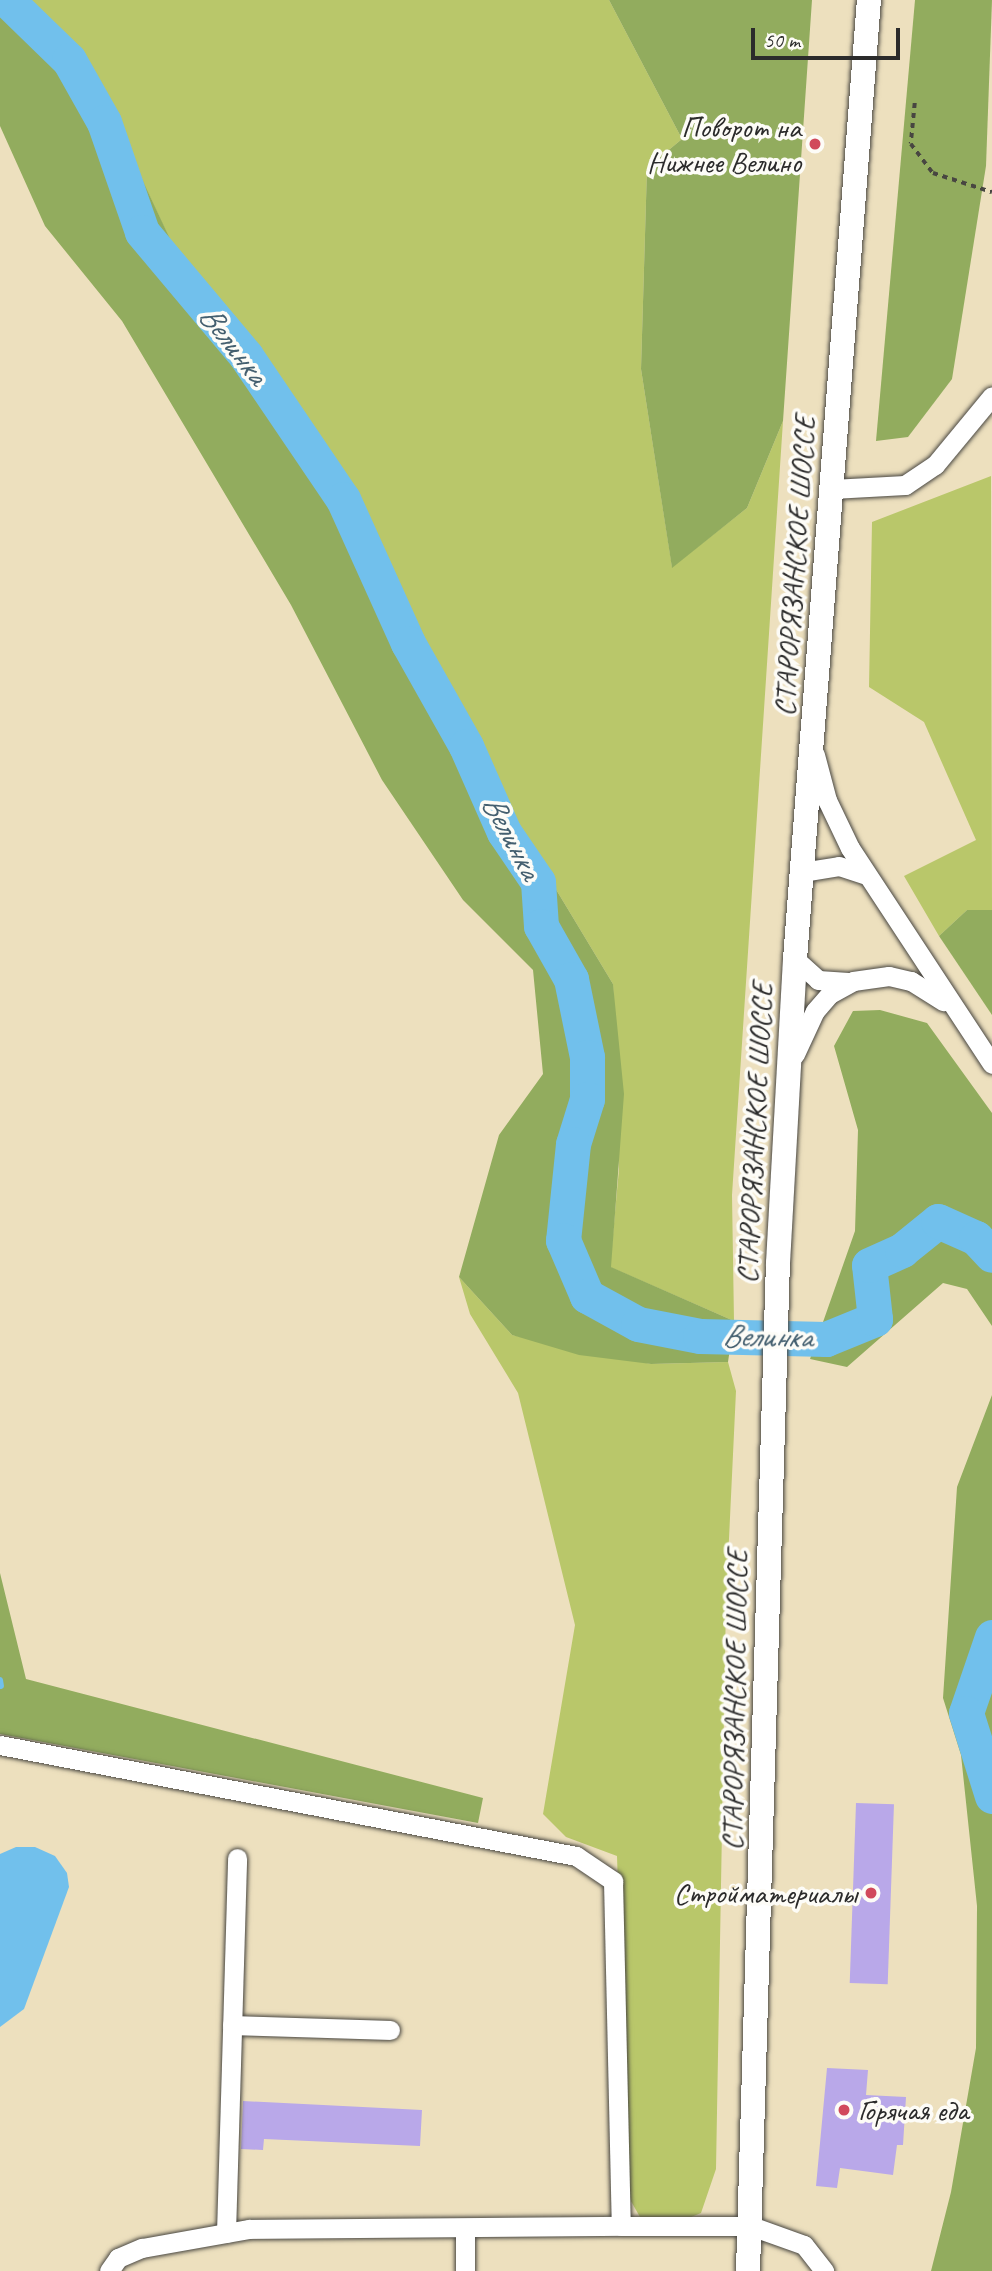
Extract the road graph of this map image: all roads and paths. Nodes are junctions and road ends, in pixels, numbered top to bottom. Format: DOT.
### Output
graph roads {
  1 [pos="869,0"];
  2 [pos="915,103"];
  3 [pos="992,192"];
  4 [pos="992,396"];
  5 [pos="832,489"];
  6 [pos="812,744"];
  7 [pos="802,872"];
  8 [pos="866,875"];
  9 [pos="795,958"];
  10 [pos="853,981"];
  11 [pos="958,1013"];
  12 [pos="992,1064"];
  13 [pos="790,1068"];
  14 [pos="0,1745"];
  15 [pos="237,1858"];
  16 [pos="232,2025"];
  17 [pos="390,2030"];
  18 [pos="621,2226"];
  19 [pos="751,2226"];
  20 [pos="465,2228"];
  21 [pos="226,2233"];
  22 [pos="109,2271"];
  23 [pos="465,2271"];
  24 [pos="748,2271"];
  25 [pos="824,2271"];
  1 -- 5 [label="main road, СТАРОРЯЗАНСКОЕ ШОССЕ"];
  2 -- 3 [label="path"];
  4 -- 5 [label="street"];
  5 -- 6 [label="main road, СТАРОРЯЗАНСКОЕ ШОССЕ"];
  6 -- 7 [label="main road, СТАРОРЯЗАНСКОЕ ШОССЕ"];
  6 -- 8 [label="street"];
  7 -- 8 [label="street"];
  7 -- 9 [label="main road, СТАРОРЯЗАНСКОЕ ШОССЕ"];
  8 -- 11 [label="street"];
  9 -- 10 [label="street"];
  9 -- 13 [label="main road, СТАРОРЯЗАНСКОЕ ШОССЕ"];
  10 -- 11 [label="street"];
  10 -- 13 [label="street"];
  11 -- 12 [label="street"];
  13 -- 19 [label="main road, СТАРОРЯЗАНСКОЕ ШОССЕ"];
  14 -- 18 [label="street"];
  15 -- 16 [label="street"];
  16 -- 17 [label="street"];
  16 -- 21 [label="street"];
  18 -- 19 [label="street"];
  18 -- 20 [label="street"];
  19 -- 24 [label="main road, СТАРОРЯЗАНСКОЕ ШОССЕ"];
  19 -- 25 [label="street"];
  20 -- 21 [label="street"];
  20 -- 23 [label="street"];
  21 -- 22 [label="street"];
}
